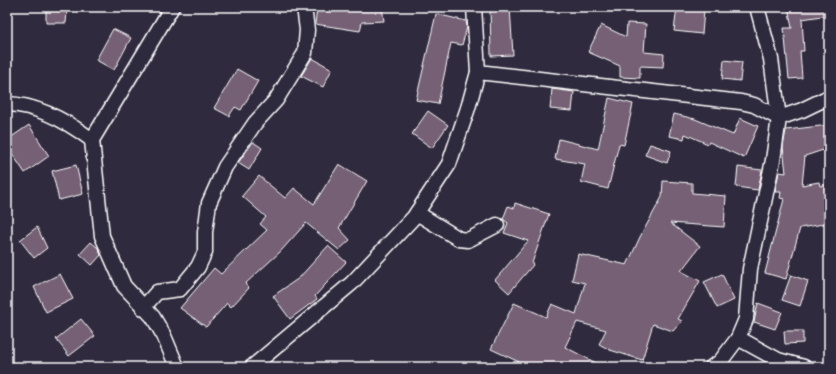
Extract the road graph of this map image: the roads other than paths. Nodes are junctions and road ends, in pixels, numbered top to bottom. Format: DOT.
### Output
graph roads {
  1 [pos="172,7"];
  2 [pos="304,7"];
  3 [pos="474,7"];
  4 [pos="757,7"];
  5 [pos="478,72"];
  6 [pos="829,97"];
  7 [pos="7,104"];
  8 [pos="779,118"];
  9 [pos="92,140"];
  10 [pos="417,213"];
  11 [pos="497,225"];
  12 [pos="143,308"];
  13 [pos="738,338"];
  14 [pos="177,367"];
  15 [pos="252,367"];
  16 [pos="712,367"];
  17 [pos="804,367"];
  1 -- 9 [label="street"];
  2 -- 12 [label="street"];
  3 -- 5 [label="street"];
  4 -- 8 [label="street"];
  5 -- 8 [label="street"];
  5 -- 10 [label="street"];
  6 -- 8 [label="street"];
  7 -- 9 [label="street"];
  8 -- 13 [label="street"];
  9 -- 12 [label="street"];
  10 -- 11 [label="street"];
  10 -- 15 [label="street"];
  12 -- 14 [label="street"];
  13 -- 16 [label="street"];
  13 -- 17 [label="street"];
}
